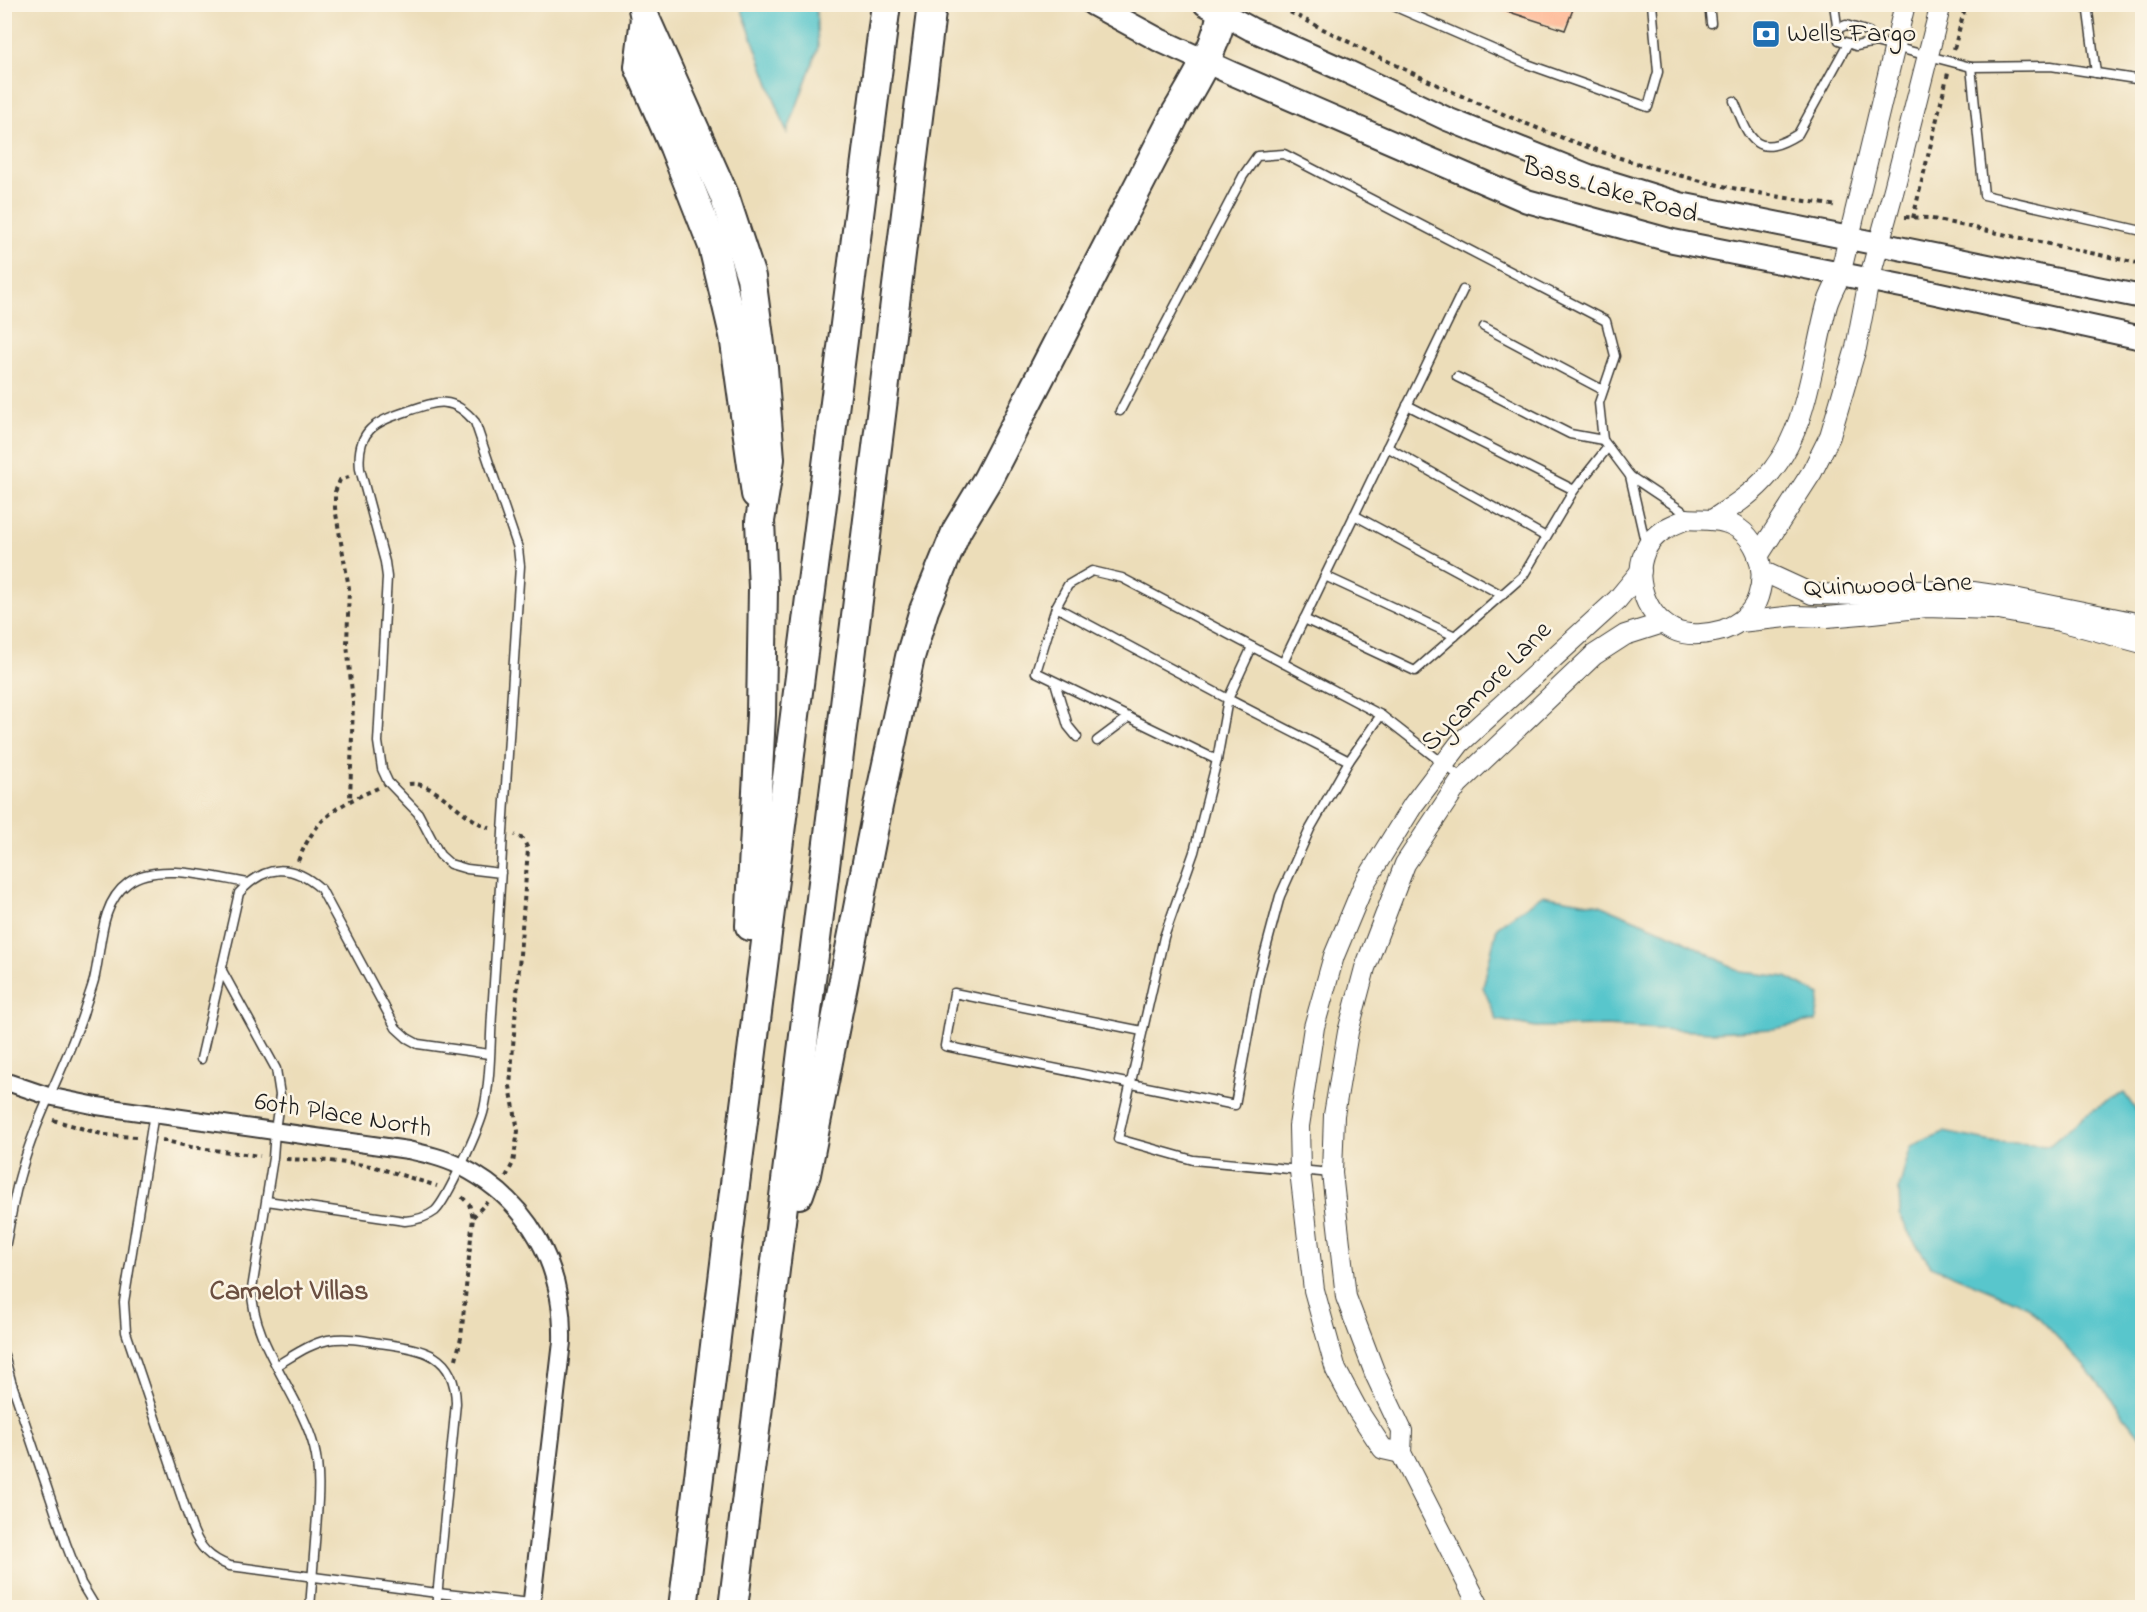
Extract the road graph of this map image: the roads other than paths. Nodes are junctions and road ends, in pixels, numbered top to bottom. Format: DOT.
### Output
graph roads {
  1 [pos="886,4"];
  2 [pos="932,4"];
  3 [pos="1093,4"];
  4 [pos="1389,4"];
  5 [pos="1652,4"];
  6 [pos="1709,4"];
  7 [pos="1834,4"];
  8 [pos="1905,4"];
  9 [pos="1941,4"];
  10 [pos="2087,4"];
  11 [pos="1217,8"];
  12 [pos="643,11"];
  13 [pos="1711,23"];
  14 [pos="1837,29"];
  15 [pos="1875,42"];
  16 [pos="1848,44"];
  17 [pos="1894,47"];
  18 [pos="1928,55"];
  19 [pos="1206,62"];
  20 [pos="1971,67"];
  21 [pos="2096,73"];
  22 [pos="2142,80"];
  23 [pos="1734,101"];
  24 [pos="2142,231"];
  25 [pos="1848,239"];
  26 [pos="1878,245"];
  27 [pos="1840,275"];
  28 [pos="1869,280"];
  29 [pos="1463,290"];
  30 [pos="2142,297"];
  31 [pos="1484,327"];
  32 [pos="2142,338"];
  33 [pos="1456,377"];
  34 [pos="1604,390"];
  35 [pos="1407,405"];
  36 [pos="1120,411"];
  37 [pos="1606,444"];
  38 [pos="1387,447"];
  39 [pos="1630,476"];
  40 [pos="1574,490"];
  41 [pos="1354,515"];
  42 [pos="1704,520"];
  43 [pos="1546,537"];
  44 [pos="1647,549"];
  45 [pos="1760,563"];
  46 [pos="1641,571"];
  47 [pos="1325,576"];
  48 [pos="1502,595"];
  49 [pos="2002,604"];
  50 [pos="1056,608"];
  51 [pos="1304,619"];
  52 [pos="1740,622"];
  53 [pos="1663,623"];
  54 [pos="2142,624"];
  55 [pos="1455,636"];
  56 [pos="2142,643"];
  57 [pos="1252,647"];
  58 [pos="1283,663"];
  59 [pos="1055,682"];
  60 [pos="1228,699"];
  61 [pos="1381,715"];
  62 [pos="1129,717"];
  63 [pos="1077,737"];
  64 [pos="1097,741"];
  65 [pos="1217,760"];
  66 [pos="1349,761"];
  67 [pos="1445,763"];
  68 [pos="1464,779"];
  69 [pos="501,873"];
  70 [pos="248,883"];
  71 [pos="221,969"];
  72 [pos="1142,1031"];
  73 [pos="489,1054"];
  74 [pos="201,1059"];
  75 [pos="4,1081"];
  76 [pos="1130,1083"];
  77 [pos="48,1096"];
  78 [pos="154,1113"];
  79 [pos="275,1130"];
  80 [pos="459,1166"];
  81 [pos="1299,1171"];
  82 [pos="1332,1173"];
  83 [pos="267,1201"];
  84 [pos="728,1239"];
  85 [pos="4,1252"];
  86 [pos="776,1261"];
  87 [pos="4,1355"];
  88 [pos="277,1365"];
  89 [pos="1401,1454"];
  90 [pos="312,1578"];
  91 [pos="437,1593"];
  92 [pos="531,1605"];
  93 [pos="96,1608"];
  94 [pos="310,1608"];
  95 [pos="436,1608"];
  96 [pos="683,1608"];
  97 [pos="733,1608"];
  98 [pos="1480,1608"];
  1 -- 84 [label="highway"];
  2 -- 86 [label="highway"];
  3 -- 19 [label="main road, Bass Lake Road"];
  4 -- 5 [label="lane"];
  6 -- 13 [label="lane"];
  7 -- 14 [label="lane"];
  8 -- 17 [label="street"];
  9 -- 18 [label="street"];
  10 -- 21 [label="lane"];
  11 -- 19 [label="highway"];
  11 -- 25 [label="main road, Bass Lake Road"];
  12 -- 84 [label="highway"];
  14 -- 15 [label="lane"];
  14 -- 16 [label="lane"];
  15 -- 16 [label="lane"];
  15 -- 17 [label="lane"];
  16 -- 23 [label="lane"];
  17 -- 18 [label="lane"];
  17 -- 25 [label="street"];
  18 -- 20 [label="lane"];
  18 -- 26 [label="street"];
  19 -- 27 [label="main road, Bass Lake Road"];
  19 -- 86 [label="highway"];
  20 -- 21 [label="lane"];
  20 -- 24 [label="lane"];
  21 -- 22 [label="lane"];
  25 -- 26 [label="main road, Bass Lake Road"];
  25 -- 27 [label="street"];
  26 -- 28 [label="street"];
  26 -- 30 [label="main road, Bass Lake Road"];
  27 -- 28 [label="main road, Bass Lake Road"];
  27 -- 42 [label="street"];
  28 -- 32 [label="main road, Bass Lake Road"];
  28 -- 45 [label="street"];
  29 -- 35 [label="lane"];
  31 -- 34 [label="lane"];
  33 -- 37 [label="lane"];
  34 -- 36 [label="lane"];
  34 -- 37 [label="lane"];
  35 -- 38 [label="lane"];
  35 -- 40 [label="lane"];
  37 -- 39 [label="lane"];
  37 -- 40 [label="lane"];
  38 -- 41 [label="lane"];
  38 -- 43 [label="lane"];
  39 -- 42 [label="lane"];
  39 -- 44 [label="lane"];
  40 -- 43 [label="lane"];
  41 -- 47 [label="lane"];
  41 -- 48 [label="lane"];
  42 -- 44 [label="street"];
  42 -- 45 [label="street"];
  43 -- 48 [label="lane"];
  44 -- 46 [label="street"];
  45 -- 49 [label="street, Quinwood Lane"];
  45 -- 52 [label="street"];
  46 -- 53 [label="street"];
  46 -- 67 [label="street, Sycamore Lane"];
  47 -- 51 [label="lane"];
  47 -- 55 [label="lane"];
  48 -- 55 [label="lane"];
  49 -- 52 [label="street, Quinwood Lane"];
  49 -- 54 [label="street, Quinwood Lane"];
  49 -- 56 [label="street, Quinwood Lane"];
  50 -- 57 [label="lane"];
  50 -- 59 [label="lane"];
  50 -- 60 [label="lane"];
  51 -- 55 [label="lane"];
  51 -- 58 [label="lane"];
  52 -- 53 [label="street"];
  53 -- 68 [label="street, Sycamore Lane"];
  57 -- 58 [label="lane"];
  57 -- 60 [label="lane"];
  58 -- 61 [label="lane"];
  59 -- 62 [label="lane"];
  59 -- 63 [label="lane"];
  60 -- 65 [label="lane"];
  60 -- 66 [label="lane"];
  61 -- 66 [label="lane"];
  61 -- 67 [label="lane"];
  62 -- 64 [label="lane"];
  62 -- 65 [label="lane"];
  65 -- 72 [label="lane"];
  66 -- 76 [label="lane"];
  67 -- 68 [label="lane"];
  67 -- 81 [label="street, Sycamore Lane"];
  68 -- 82 [label="street, Sycamore Lane"];
  69 -- 69 [label="lane"];
  69 -- 73 [label="lane"];
  70 -- 71 [label="lane"];
  70 -- 73 [label="lane"];
  70 -- 77 [label="lane"];
  71 -- 74 [label="lane"];
  71 -- 79 [label="lane"];
  72 -- 76 [label="lane"];
  72 -- 76 [label="lane"];
  73 -- 80 [label="lane"];
  75 -- 77 [label="street, 60th Place North"];
  76 -- 81 [label="lane"];
  77 -- 78 [label="street, 60th Place North"];
  77 -- 85 [label="lane"];
  78 -- 79 [label="street, 60th Place North"];
  78 -- 90 [label="lane"];
  79 -- 80 [label="street, 60th Place North"];
  79 -- 83 [label="lane"];
  80 -- 83 [label="lane"];
  80 -- 92 [label="street, 60th Place North"];
  81 -- 82 [label="lane"];
  81 -- 89 [label="street, Sycamore Lane"];
  82 -- 89 [label="street, Sycamore Lane"];
  83 -- 88 [label="lane"];
  84 -- 96 [label="highway"];
  86 -- 97 [label="highway"];
  87 -- 93 [label="lane"];
  88 -- 90 [label="lane"];
  88 -- 91 [label="lane"];
  89 -- 98 [label="street, Sycamore Lane"];
  90 -- 91 [label="lane"];
  90 -- 94 [label="lane"];
  91 -- 92 [label="lane"];
  91 -- 95 [label="lane"];
}
